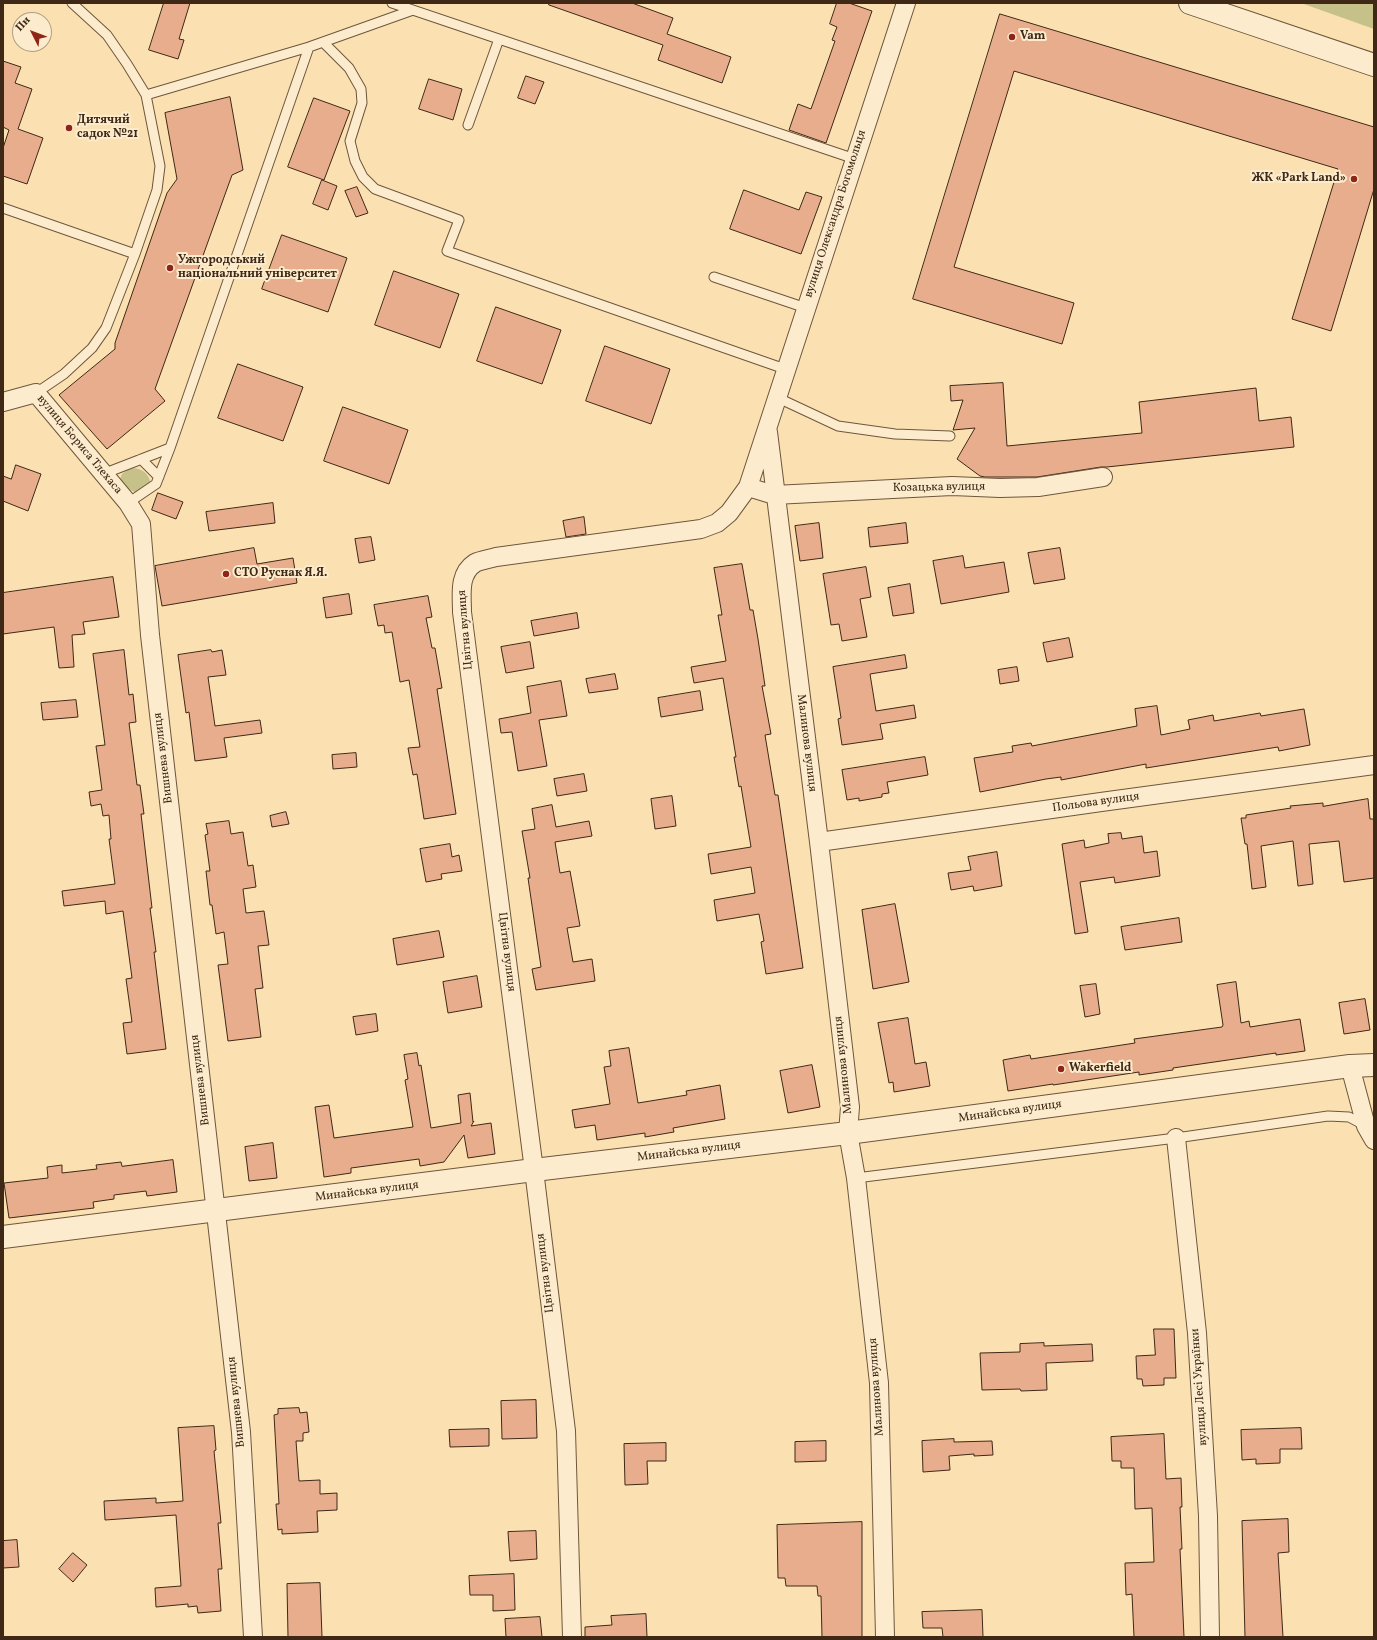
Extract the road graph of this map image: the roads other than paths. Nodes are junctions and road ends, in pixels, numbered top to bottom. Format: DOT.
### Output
graph roads {
  1 [pos="72,3"];
  2 [pos="392,3"];
  3 [pos="906,3"];
  4 [pos="1190,3"];
  5 [pos="413,10"];
  6 [pos="499,39"];
  7 [pos="323,42"];
  8 [pos="309,47"];
  9 [pos="1374,65"];
  10 [pos="146,95"];
  11 [pos="468,125"];
  12 [pos="855,158"];
  13 [pos="3,208"];
  14 [pos="135,254"];
  15 [pos="714,277"];
  16 [pos="806,308"];
  17 [pos="786,369"];
  18 [pos="36,393"];
  19 [pos="776,397"];
  20 [pos="3,402"];
  21 [pos="767,425"];
  22 [pos="950,436"];
  23 [pos="170,448"];
  24 [pos="141,459"];
  25 [pos="103,474"];
  26 [pos="159,477"];
  27 [pos="1103,477"];
  28 [pos="748,487"];
  29 [pos="774,495"];
  30 [pos="128,503"];
  31 [pos="141,524"];
  32 [pos="1374,765"];
  33 [pos="819,842"];
  34 [pos="1374,1065"];
  35 [pos="1350,1066"];
  36 [pos="848,1133"];
  37 [pos="1370,1133"];
  38 [pos="1176,1138"];
  39 [pos="534,1170"];
  40 [pos="856,1178"];
  41 [pos="216,1210"];
  42 [pos="3,1237"];
  43 [pos="253,1637"];
  44 [pos="572,1637"];
  45 [pos="885,1637"];
  46 [pos="1210,1637"];
  1 -- 10 [label="lane"];
  2 -- 5 [label="lane"];
  3 -- 12 [label="street, вулиця Олександра Богомольця"];
  4 -- 9 [label="street"];
  5 -- 6 [label="lane"];
  5 -- 7 [label="lane"];
  6 -- 11 [label="lane"];
  6 -- 12 [label="lane"];
  7 -- 8 [label="lane"];
  7 -- 17 [label="lane"];
  8 -- 10 [label="lane"];
  8 -- 23 [label="lane"];
  10 -- 14 [label="lane"];
  12 -- 16 [label="street, вулиця Олександра Богомольця"];
  13 -- 14 [label="lane"];
  14 -- 18 [label="lane"];
  15 -- 16 [label="lane"];
  16 -- 17 [label="street, вулиця Олександра Богомольця"];
  17 -- 19 [label="street, вулиця Олександра Богомольця"];
  18 -- 20 [label="street, вулиця Бориса Тлехаса"];
  18 -- 25 [label="street, вулиця Бориса Тлехаса"];
  19 -- 21 [label="street, вулиця Олександра Богомольця"];
  19 -- 22 [label="lane"];
  21 -- 28 [label="street, Цвітна вулиця"];
  21 -- 29 [label="street, Малинова вулиця"];
  23 -- 24 [label="lane"];
  23 -- 26 [label="lane"];
  24 -- 25 [label="lane"];
  24 -- 26 [label="lane"];
  25 -- 30 [label="street, вулиця Бориса Тлехаса"];
  26 -- 30 [label="lane"];
  27 -- 29 [label="street, Козацька вулиця"];
  28 -- 29 [label="street, Козацька вулиця"];
  28 -- 39 [label="street, Цвітна вулиця"];
  29 -- 33 [label="street, Малинова вулиця"];
  30 -- 31 [label="street, вулиця Бориса Тлехаса"];
  31 -- 41 [label="street, Вишнева вулиця"];
  32 -- 33 [label="street, Польова вулиця"];
  33 -- 36 [label="street, Малинова вулиця"];
  34 -- 35 [label="street, Минайська вулиця"];
  35 -- 36 [label="street, Минайська вулиця"];
  35 -- 37 [label="street"];
  36 -- 39 [label="street, Минайська вулиця"];
  36 -- 40 [label="street, Малинова вулиця"];
  37 -- 38 [label="lane"];
  38 -- 40 [label="lane"];
  38 -- 46 [label="street, вулиця Лесі Українки"];
  39 -- 41 [label="street, Минайська вулиця"];
  39 -- 44 [label="street, Цвітна вулиця"];
  40 -- 45 [label="street, Малинова вулиця"];
  41 -- 42 [label="street, Минайська вулиця"];
  41 -- 43 [label="street, Вишнева вулиця"];
}
